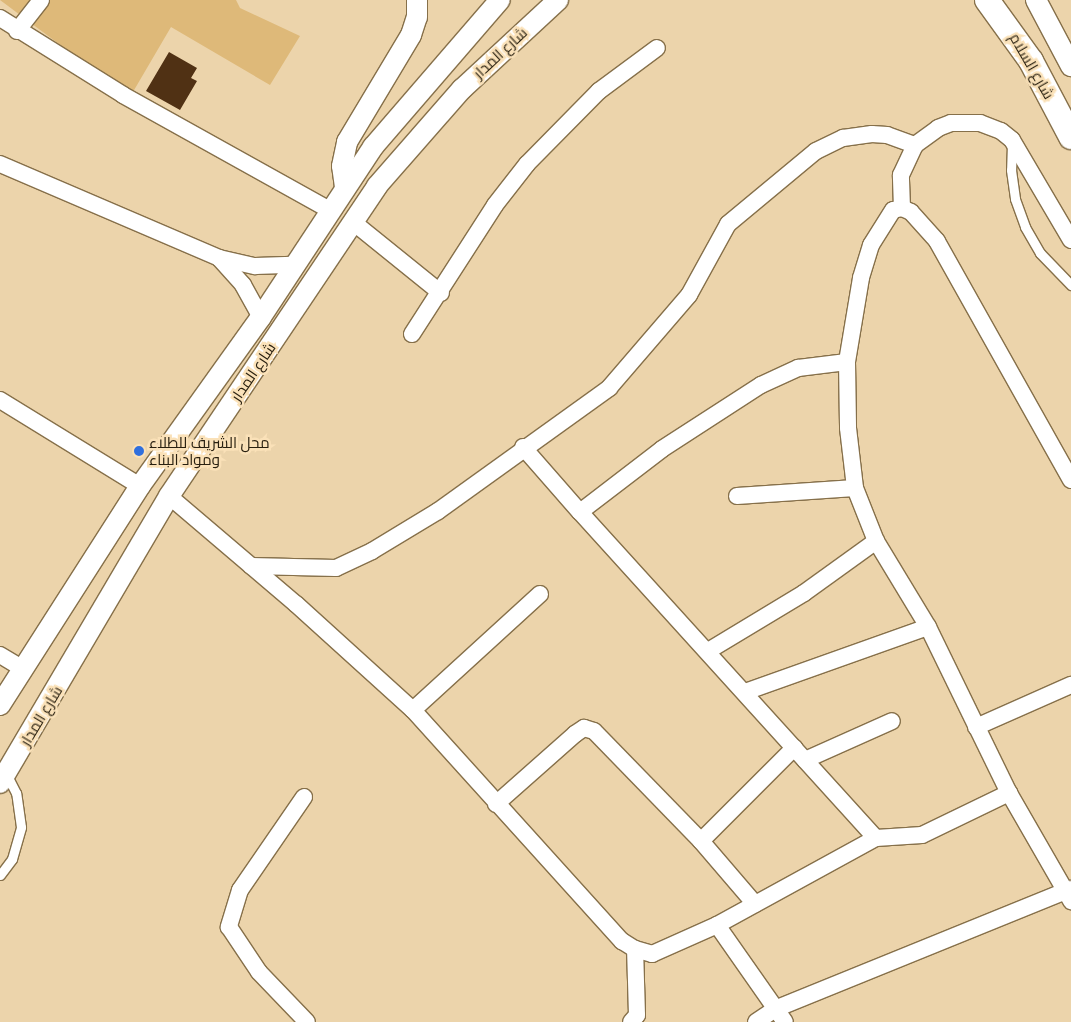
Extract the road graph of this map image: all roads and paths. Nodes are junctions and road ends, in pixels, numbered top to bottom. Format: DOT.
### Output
graph roads {
  1 [pos="41,0"];
  2 [pos="417,0"];
  3 [pos="500,0"];
  4 [pos="558,0"];
  5 [pos="986,0"];
  6 [pos="1036,0"];
  7 [pos="0,18"];
  8 [pos="17,31"];
  9 [pos="657,48"];
  10 [pos="1071,66"];
  11 [pos="1071,137"];
  12 [pos="1012,140"];
  13 [pos="915,145"];
  14 [pos="0,164"];
  15 [pos="345,187"];
  16 [pos="902,208"];
  17 [pos="330,210"];
  18 [pos="353,222"];
  19 [pos="1071,240"];
  20 [pos="219,258"];
  21 [pos="293,265"];
  22 [pos="1071,285"];
  23 [pos="441,293"];
  24 [pos="260,316"];
  25 [pos="412,334"];
  26 [pos="847,362"];
  27 [pos="0,400"];
  28 [pos="523,447"];
  29 [pos="1071,480"];
  30 [pos="140,486"];
  31 [pos="855,488"];
  32 [pos="169,496"];
  33 [pos="737,496"];
  34 [pos="580,512"];
  35 [pos="876,541"];
  36 [pos="251,566"];
  37 [pos="540,594"];
  38 [pos="928,627"];
  39 [pos="708,651"];
  40 [pos="0,655"];
  41 [pos="22,668"];
  42 [pos="1071,685"];
  43 [pos="745,692"];
  44 [pos="0,704"];
  45 [pos="413,710"];
  46 [pos="892,721"];
  47 [pos="976,726"];
  48 [pos="794,748"];
  49 [pos="805,760"];
  50 [pos="3,779"];
  51 [pos="1009,793"];
  52 [pos="304,797"];
  53 [pos="496,804"];
  54 [pos="876,838"];
  55 [pos="701,841"];
  56 [pos="0,875"];
  57 [pos="1069,894"];
  58 [pos="755,904"];
  59 [pos="717,924"];
  60 [pos="635,949"];
  61 [pos="775,1009"];
  62 [pos="307,1022"];
  63 [pos="631,1022"];
  64 [pos="756,1022"];
  65 [pos="785,1022"];
  1 -- 8 [label="street"];
  2 -- 15 [label="street"];
  3 -- 15 [label="street, شارع المدار"];
  4 -- 18 [label="street, شارع المدار"];
  5 -- 11 [label="main road, شارع السلام"];
  6 -- 10 [label="street"];
  7 -- 8 [label="street"];
  8 -- 17 [label="street"];
  9 -- 23 [label="street"];
  12 -- 13 [label="street"];
  12 -- 19 [label="street"];
  12 -- 22 [label="lane"];
  13 -- 16 [label="street"];
  13 -- 28 [label="street"];
  14 -- 20 [label="street"];
  15 -- 17 [label="street, شارع المدار"];
  16 -- 26 [label="street"];
  16 -- 29 [label="street"];
  17 -- 21 [label="street, شارع المدار"];
  18 -- 23 [label="street"];
  18 -- 32 [label="street, شارع المدار"];
  20 -- 21 [label="street"];
  20 -- 24 [label="street"];
  21 -- 24 [label="street, شارع المدار"];
  23 -- 25 [label="street"];
  24 -- 30 [label="street, شارع المدار"];
  26 -- 31 [label="street"];
  26 -- 34 [label="street"];
  27 -- 30 [label="street"];
  28 -- 34 [label="street"];
  28 -- 36 [label="street"];
  30 -- 41 [label="street, شارع المدار"];
  31 -- 33 [label="street"];
  31 -- 35 [label="street"];
  32 -- 36 [label="street"];
  32 -- 50 [label="street, شارع المدار"];
  34 -- 39 [label="street"];
  35 -- 38 [label="street"];
  35 -- 39 [label="street"];
  36 -- 45 [label="street"];
  37 -- 45 [label="street"];
  38 -- 43 [label="street"];
  38 -- 47 [label="street"];
  39 -- 43 [label="street"];
  40 -- 41 [label="street"];
  41 -- 44 [label="street, شارع المدار"];
  42 -- 47 [label="street"];
  43 -- 48 [label="street"];
  45 -- 53 [label="street"];
  46 -- 49 [label="street"];
  47 -- 51 [label="street"];
  48 -- 49 [label="street"];
  48 -- 55 [label="street"];
  49 -- 54 [label="street"];
  50 -- 56 [label="lane"];
  51 -- 54 [label="street"];
  51 -- 57 [label="street"];
  52 -- 62 [label="street"];
  53 -- 55 [label="street"];
  53 -- 60 [label="street"];
  54 -- 58 [label="street"];
  55 -- 58 [label="street"];
  57 -- 61 [label="street"];
  58 -- 59 [label="street"];
  59 -- 60 [label="street"];
  59 -- 61 [label="street"];
  60 -- 63 [label="street"];
  61 -- 64 [label="street"];
  61 -- 65 [label="street"];
}
